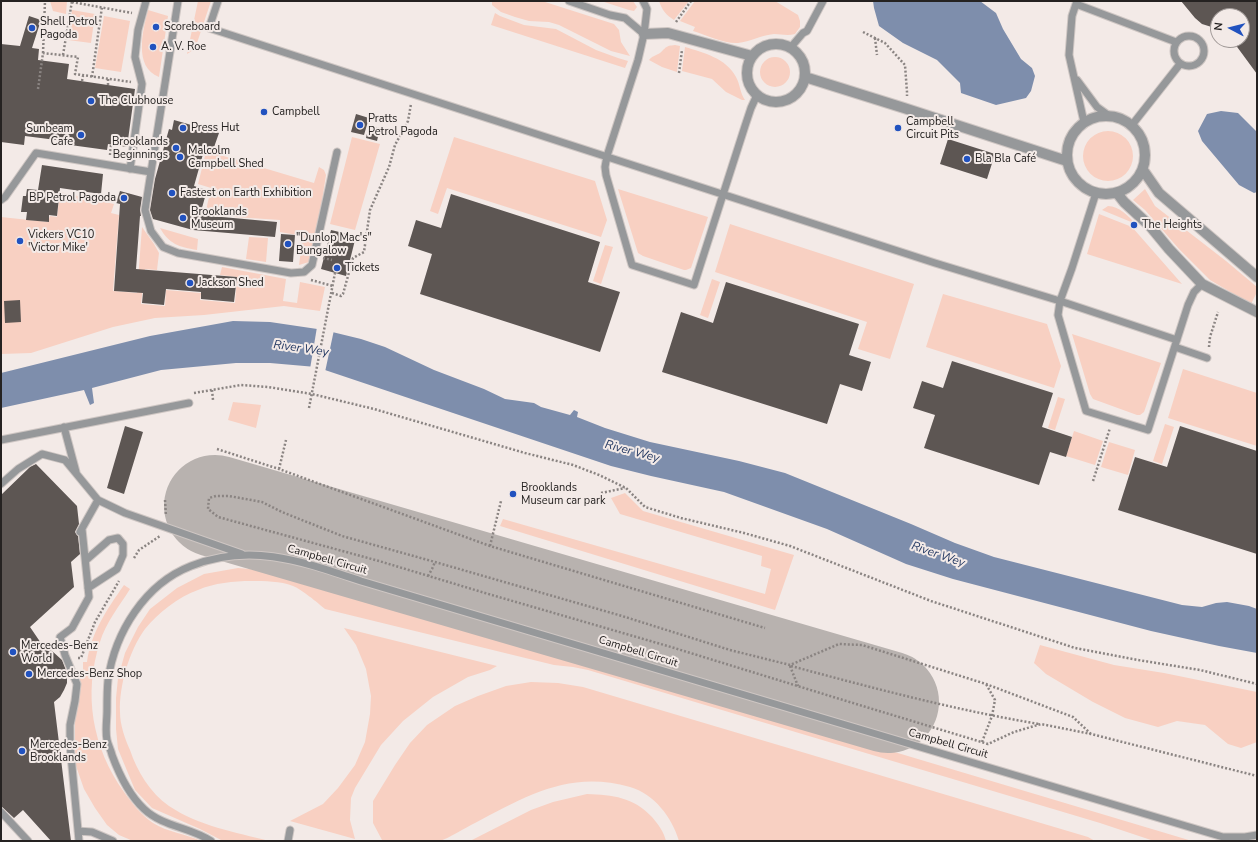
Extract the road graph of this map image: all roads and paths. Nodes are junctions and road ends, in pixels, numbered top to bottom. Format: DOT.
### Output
graph roads {
  1 [pos="45,1"];
  2 [pos="72,1"];
  3 [pos="146,1"];
  4 [pos="178,1"];
  5 [pos="218,1"];
  6 [pos="569,1"];
  7 [pos="643,1"];
  8 [pos="691,1"];
  9 [pos="823,1"];
  10 [pos="1076,2"];
  11 [pos="102,7"];
  12 [pos="142,14"];
  13 [pos="676,22"];
  14 [pos="863,32"];
  15 [pos="644,34"];
  16 [pos="874,38"];
  17 [pos="1176,42"];
  18 [pos="683,47"];
  19 [pos="791,47"];
  20 [pos="43,53"];
  21 [pos="63,55"];
  22 [pos="877,55"];
  23 [pos="752,56"];
  24 [pos="1180,64"];
  25 [pos="678,73"];
  26 [pos="83,76"];
  27 [pos="92,77"];
  28 [pos="805,77"];
  29 [pos="1075,78"];
  30 [pos="108,79"];
  31 [pos="82,81"];
  32 [pos="142,84"];
  33 [pos="108,85"];
  34 [pos="38,89"];
  35 [pos="413,94"];
  36 [pos="758,94"];
  37 [pos="904,108"];
  38 [pos="1108,116"];
  39 [pos="1084,122"];
  40 [pos="1132,124"];
  41 [pos="337,152"];
  42 [pos="607,156"];
  43 [pos="1067,161"];
  44 [pos="130,169"];
  45 [pos="1143,170"];
  46 [pos="151,172"];
  47 [pos="1096,193"];
  48 [pos="1117,193"];
  49 [pos="724,194"];
  50 [pos="1,200"];
  51 [pos="299,272"];
  52 [pos="335,273"];
  53 [pos="1257,277"];
  54 [pos="1202,284"];
  55 [pos="333,286"];
  56 [pos="332,293"];
  57 [pos="1060,301"];
  58 [pos="1256,311"];
  59 [pos="1218,312"];
  60 [pos="1176,344"];
  61 [pos="1208,355"];
  62 [pos="212,390"];
  63 [pos="191,393"];
  64 [pos="312,394"];
  65 [pos="213,400"];
  66 [pos="188,403"];
  67 [pos="309,408"];
  68 [pos="1113,419"];
  69 [pos="64,428"];
  70 [pos="1,440"];
  71 [pos="286,440"];
  72 [pos="217,449"];
  73 [pos="279,469"];
  74 [pos="77,474"];
  75 [pos="1093,481"];
  76 [pos="1,484"];
  77 [pos="626,488"];
  78 [pos="601,493"];
  79 [pos="98,500"];
  80 [pos="165,500"];
  81 [pos="501,501"];
  82 [pos="164,527"];
  83 [pos="490,546"];
  84 [pos="243,554"];
  85 [pos="86,560"];
  86 [pos="435,562"];
  87 [pos="131,563"];
  88 [pos="122,576"];
  89 [pos="428,576"];
  90 [pos="88,588"];
  91 [pos="765,628"];
  92 [pos="66,659"];
  93 [pos="790,665"];
  94 [pos="986,684"];
  95 [pos="1257,684"];
  96 [pos="798,686"];
  97 [pos="992,716"];
  98 [pos="1041,724"];
  99 [pos="1091,734"];
  100 [pos="982,742"];
  101 [pos="1257,776"];
  102 [pos="1,812"];
  103 [pos="78,830"];
  104 [pos="290,830"];
  105 [pos="1257,835"];
  106 [pos="28,841"];
  107 [pos="79,841"];
  108 [pos="112,841"];
  109 [pos="211,841"];
  110 [pos="288,841"];
  1 -- 20 [label="path"];
  2 -- 11 [label="path"];
  2 -- 21 [label="path"];
  3 -- 12 [label="lane"];
  4 -- 46 [label="lane"];
  5 -- 35 [label="lane"];
  6 -- 15 [label="lane"];
  7 -- 15 [label="lane"];
  8 -- 13 [label="path"];
  9 -- 19 [label="lane"];
  10 -- 17 [label="lane"];
  10 -- 29 [label="lane"];
  11 -- 12 [label="path"];
  11 -- 27 [label="path"];
  12 -- 32 [label="lane"];
  14 -- 16 [label="path"];
  15 -- 23 [label="street"];
  15 -- 42 [label="lane"];
  16 -- 22 [label="path"];
  16 -- 37 [label="path"];
  17 -- 24 [label="lane"];
  17 -- 24 [label="lane"];
  18 -- 25 [label="path"];
  19 -- 23 [label="street"];
  19 -- 28 [label="street"];
  20 -- 21 [label="path"];
  20 -- 34 [label="path"];
  21 -- 26 [label="path"];
  23 -- 36 [label="street"];
  24 -- 40 [label="lane"];
  26 -- 27 [label="path"];
  26 -- 31 [label="path"];
  27 -- 30 [label="path"];
  28 -- 36 [label="street"];
  28 -- 37 [label="street"];
  29 -- 38 [label="lane"];
  29 -- 39 [label="lane"];
  30 -- 32 [label="path"];
  30 -- 33 [label="path"];
  32 -- 44 [label="lane"];
  35 -- 42 [label="lane"];
  35 -- 56 [label="path"];
  36 -- 49 [label="lane"];
  37 -- 43 [label="street"];
  38 -- 39 [label="street"];
  38 -- 40 [label="street"];
  39 -- 43 [label="street"];
  40 -- 45 [label="street"];
  41 -- 51 [label="lane"];
  42 -- 49 [label="lane"];
  42 -- 49 [label="lane"];
  43 -- 47 [label="street"];
  44 -- 46 [label="lane"];
  44 -- 50 [label="lane"];
  45 -- 48 [label="street"];
  45 -- 53 [label="street"];
  46 -- 51 [label="lane"];
  47 -- 48 [label="street"];
  47 -- 57 [label="lane"];
  48 -- 54 [label="street"];
  49 -- 57 [label="lane"];
  51 -- 55 [label="path"];
  52 -- 55 [label="path"];
  54 -- 58 [label="street"];
  54 -- 60 [label="lane"];
  55 -- 56 [label="path"];
  56 -- 64 [label="path"];
  57 -- 60 [label="lane"];
  57 -- 68 [label="lane"];
  59 -- 61 [label="path"];
  60 -- 61 [label="lane"];
  60 -- 68 [label="lane"];
  62 -- 63 [label="path"];
  62 -- 64 [label="path"];
  62 -- 65 [label="path"];
  64 -- 67 [label="path"];
  64 -- 77 [label="path"];
  66 -- 69 [label="lane"];
  68 -- 75 [label="path"];
  69 -- 70 [label="lane"];
  69 -- 74 [label="lane"];
  71 -- 73 [label="path"];
  72 -- 73 [label="path"];
  73 -- 83 [label="path"];
  74 -- 76 [label="lane"];
  74 -- 79 [label="lane"];
  77 -- 78 [label="path"];
  77 -- 95 [label="path"];
  79 -- 82 [label="lane"];
  79 -- 85 [label="lane"];
  80 -- 82 [label="path"];
  81 -- 83 [label="path"];
  82 -- 84 [label="lane"];
  82 -- 87 [label="path"];
  83 -- 91 [label="path"];
  84 -- 105 [label="lane, Campbell Circuit"];
  84 -- 109 [label="lane, Campbell Circuit"];
  85 -- 90 [label="lane"];
  85 -- 90 [label="lane"];
  86 -- 89 [label="path"];
  86 -- 89 [label="path"];
  86 -- 93 [label="path"];
  88 -- 92 [label="path"];
  89 -- 96 [label="path"];
  90 -- 92 [label="lane"];
  92 -- 103 [label="lane"];
  93 -- 94 [label="path"];
  93 -- 96 [label="path"];
  93 -- 97 [label="path"];
  94 -- 97 [label="path"];
  94 -- 99 [label="path"];
  96 -- 100 [label="path"];
  97 -- 98 [label="path"];
  97 -- 100 [label="path"];
  98 -- 99 [label="path"];
  98 -- 100 [label="path"];
  99 -- 101 [label="path"];
  102 -- 106 [label="lane"];
  103 -- 107 [label="lane"];
  103 -- 108 [label="lane"];
  104 -- 110 [label="lane"];
}
